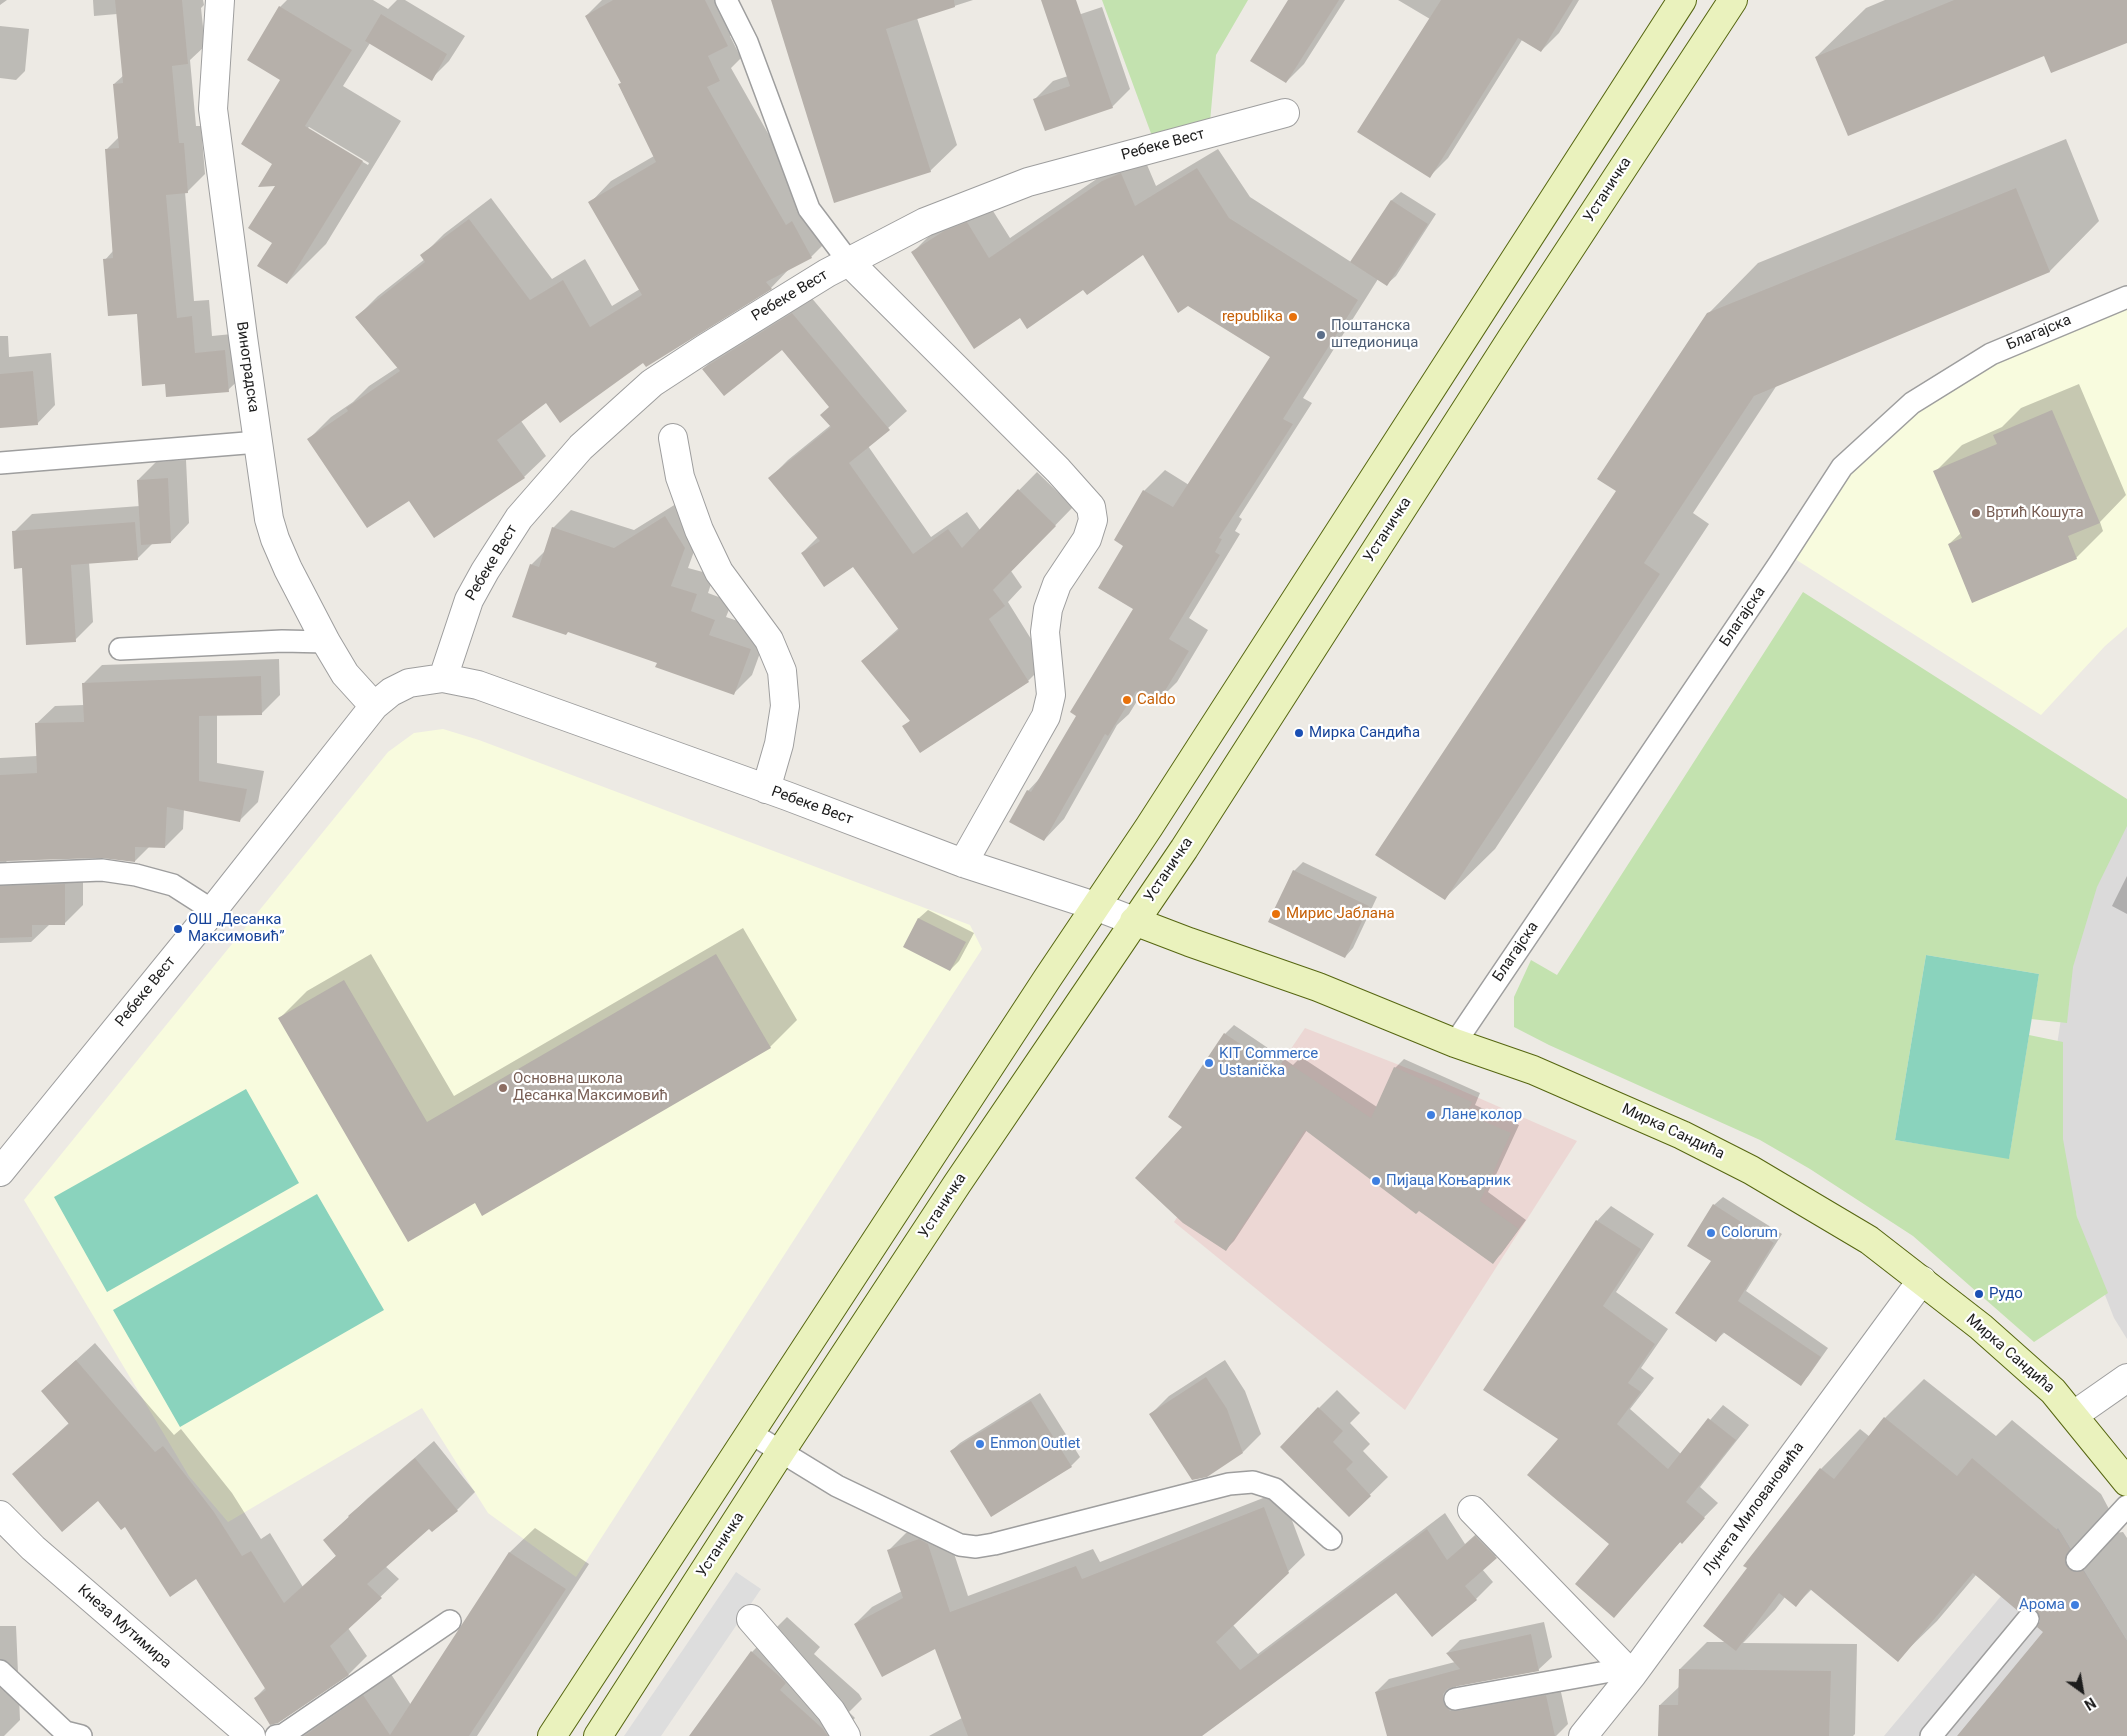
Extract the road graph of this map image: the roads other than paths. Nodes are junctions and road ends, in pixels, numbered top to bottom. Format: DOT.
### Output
graph roads {
  1 [pos="220,0"];
  2 [pos="726,0"];
  3 [pos="1682,0"];
  4 [pos="1733,0"];
  5 [pos="1285,112"];
  6 [pos="849,262"];
  7 [pos="2127,297"];
  8 [pos="673,438"];
  9 [pos="258,442"];
  10 [pos="0,463"];
  11 [pos="326,642"];
  12 [pos="120,649"];
  13 [pos="443,678"];
  14 [pos="374,706"];
  15 [pos="766,789"];
  16 [pos="963,863"];
  17 [pos="0,874"];
  18 [pos="1095,906"];
  19 [pos="212,910"];
  20 [pos="1134,921"];
  21 [pos="1455,1043"];
  22 [pos="0,1172"];
  23 [pos="1922,1280"];
  24 [pos="2127,1378"];
  25 [pos="2074,1415"];
  26 [pos="749,1432"];
  27 [pos="780,1453"];
  28 [pos="2127,1482"];
  29 [pos="2127,1506"];
  30 [pos="1472,1510"];
  31 [pos="0,1515"];
  32 [pos="1331,1539"];
  33 [pos="2077,1560"];
  34 [pos="751,1619"];
  35 [pos="2028,1619"];
  36 [pos="450,1621"];
  37 [pos="1627,1670"];
  38 [pos="0,1671"];
  39 [pos="1455,1699"];
  40 [pos="81,1736"];
  41 [pos="251,1736"];
  42 [pos="276,1736"];
  43 [pos="552,1736"];
  44 [pos="598,1736"];
  45 [pos="846,1736"];
  46 [pos="1583,1736"];
  47 [pos="1931,1736"];
  1 -- 9 [label="street, Виноградска"];
  2 -- 6 [label="lane"];
  3 -- 18 [label="main road"];
  4 -- 20 [label="main road, Устаничка"];
  5 -- 6 [label="street, Ребеке Вест"];
  6 -- 13 [label="street, Ребеке Вест"];
  6 -- 16 [label="street"];
  7 -- 21 [label="lane, Благајска"];
  8 -- 15 [label="street"];
  9 -- 10 [label="lane"];
  9 -- 11 [label="street, Виноградска"];
  11 -- 12 [label="lane"];
  11 -- 14 [label="street, Виноградска"];
  13 -- 14 [label="street, Ребеке Вест"];
  13 -- 15 [label="street, Ребеке Вест"];
  14 -- 19 [label="street, Ребеке Вест"];
  15 -- 16 [label="street, Ребеке Вест"];
  16 -- 18 [label="street, Ребеке Вест"];
  17 -- 19 [label="lane"];
  18 -- 20 [label="street, Ребеке Вест"];
  18 -- 26 [label="main road"];
  19 -- 22 [label="street, Ребеке Вест"];
  20 -- 21 [label="main road, Мирка Сандића"];
  20 -- 27 [label="main road, Устаничка"];
  21 -- 23 [label="main road, Мирка Сандића"];
  23 -- 25 [label="main road, Мирка Сандића"];
  23 -- 37 [label="street, Лунета Миловановића"];
  24 -- 25 [label="street"];
  25 -- 28 [label="main road, Мирка Сандића"];
  26 -- 27 [label="lane"];
  26 -- 43 [label="main road"];
  27 -- 32 [label="lane"];
  27 -- 44 [label="main road, Устаничка"];
  29 -- 33 [label="lane"];
  30 -- 37 [label="street"];
  31 -- 41 [label="street, Кнеза Мутимира"];
  34 -- 45 [label="street"];
  35 -- 47 [label="lane"];
  36 -- 42 [label="lane"];
  37 -- 39 [label="lane"];
  37 -- 46 [label="street, Лунета Миловановића"];
  38 -- 40 [label="lane"];
}
